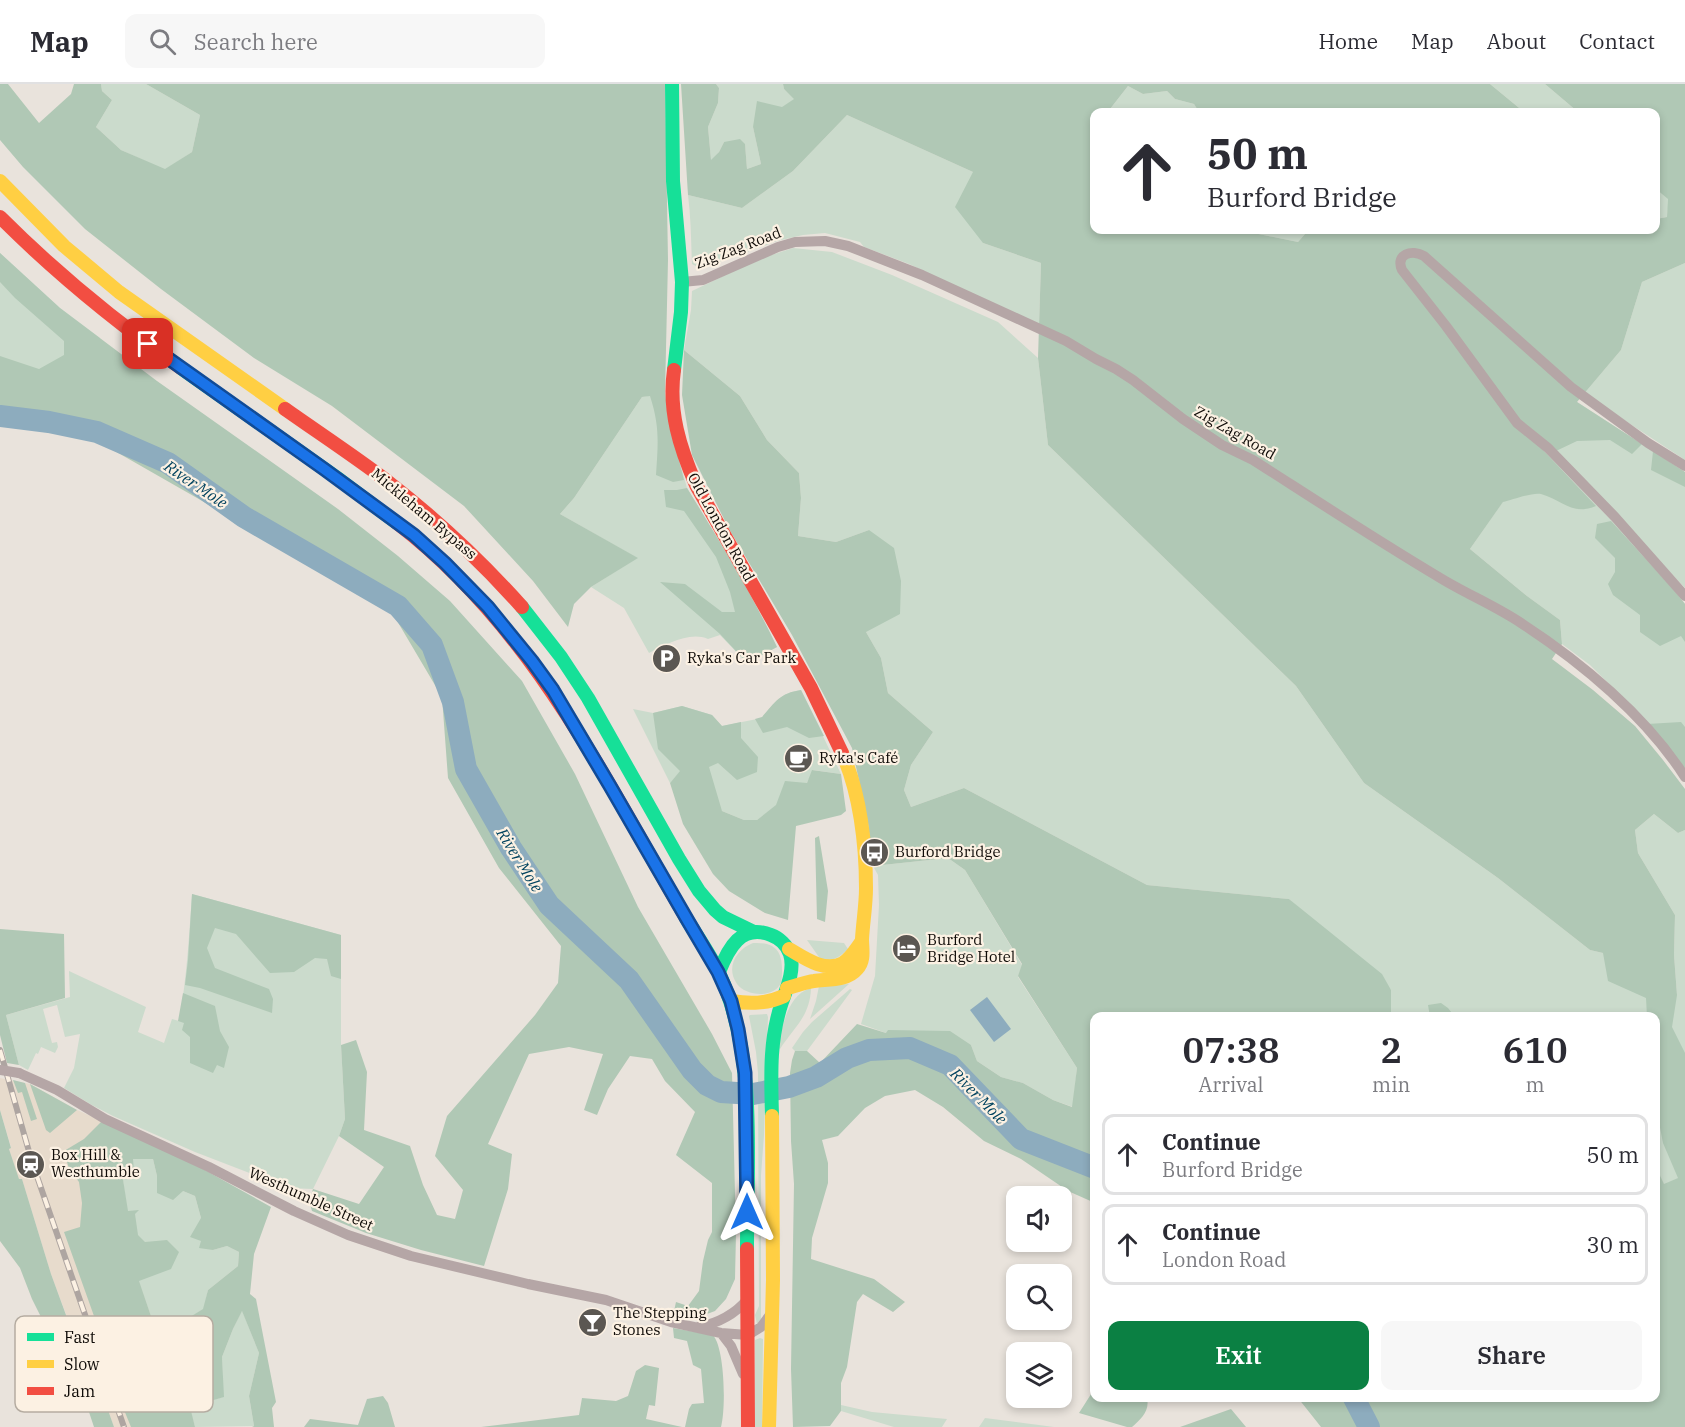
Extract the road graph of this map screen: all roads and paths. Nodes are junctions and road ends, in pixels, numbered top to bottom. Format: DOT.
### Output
graph roads {
  1 [pos="672,84"];
  2 [pos="0,181"];
  3 [pos="0,217"];
  4 [pos="682,282"];
  5 [pos="1685,466"];
  6 [pos="1685,596"];
  7 [pos="1685,777"];
  8 [pos="754,932"];
  9 [pos="862,941"];
  10 [pos="789,949"];
  11 [pos="718,972"];
  12 [pos="786,992"];
  13 [pos="731,1001"];
  14 [pos="0,1070"];
  15 [pos="748,1299"];
  16 [pos="772,1312"];
  17 [pos="696,1327"];
  18 [pos="721,1333"];
  19 [pos="748,1335"];
  20 [pos="748,1386"];
  21 [pos="748,1427"];
  22 [pos="769,1427"];
  1 -- 4 [label="main road, Old London Road"];
  2 -- 8 [label="main road, Mickleham Bypass"];
  3 -- 11 [label="main road, Mickleham Bypass"];
  4 -- 7 [label="street, Zig Zag Road"];
  4 -- 9 [label="main road, Old London Road"];
  5 -- 6 [label="street"];
  8 -- 10 [label="main road"];
  8 -- 11 [label="main road"];
  9 -- 10 [label="main road"];
  9 -- 12 [label="main road"];
  10 -- 12 [label="main road"];
  11 -- 13 [label="main road"];
  12 -- 13 [label="main road"];
  12 -- 16 [label="main road"];
  13 -- 15 [label="main road"];
  14 -- 17 [label="street, Westhumble Street, bridge"];
  15 -- 17 [label="street"];
  15 -- 19 [label="main road"];
  16 -- 19 [label="street"];
  16 -- 22 [label="main road"];
  17 -- 18 [label="street, Westhumble Street"];
  18 -- 19 [label="street, Westhumble Street"];
  18 -- 20 [label="street"];
  19 -- 20 [label="main road"];
  20 -- 21 [label="main road"];
}
